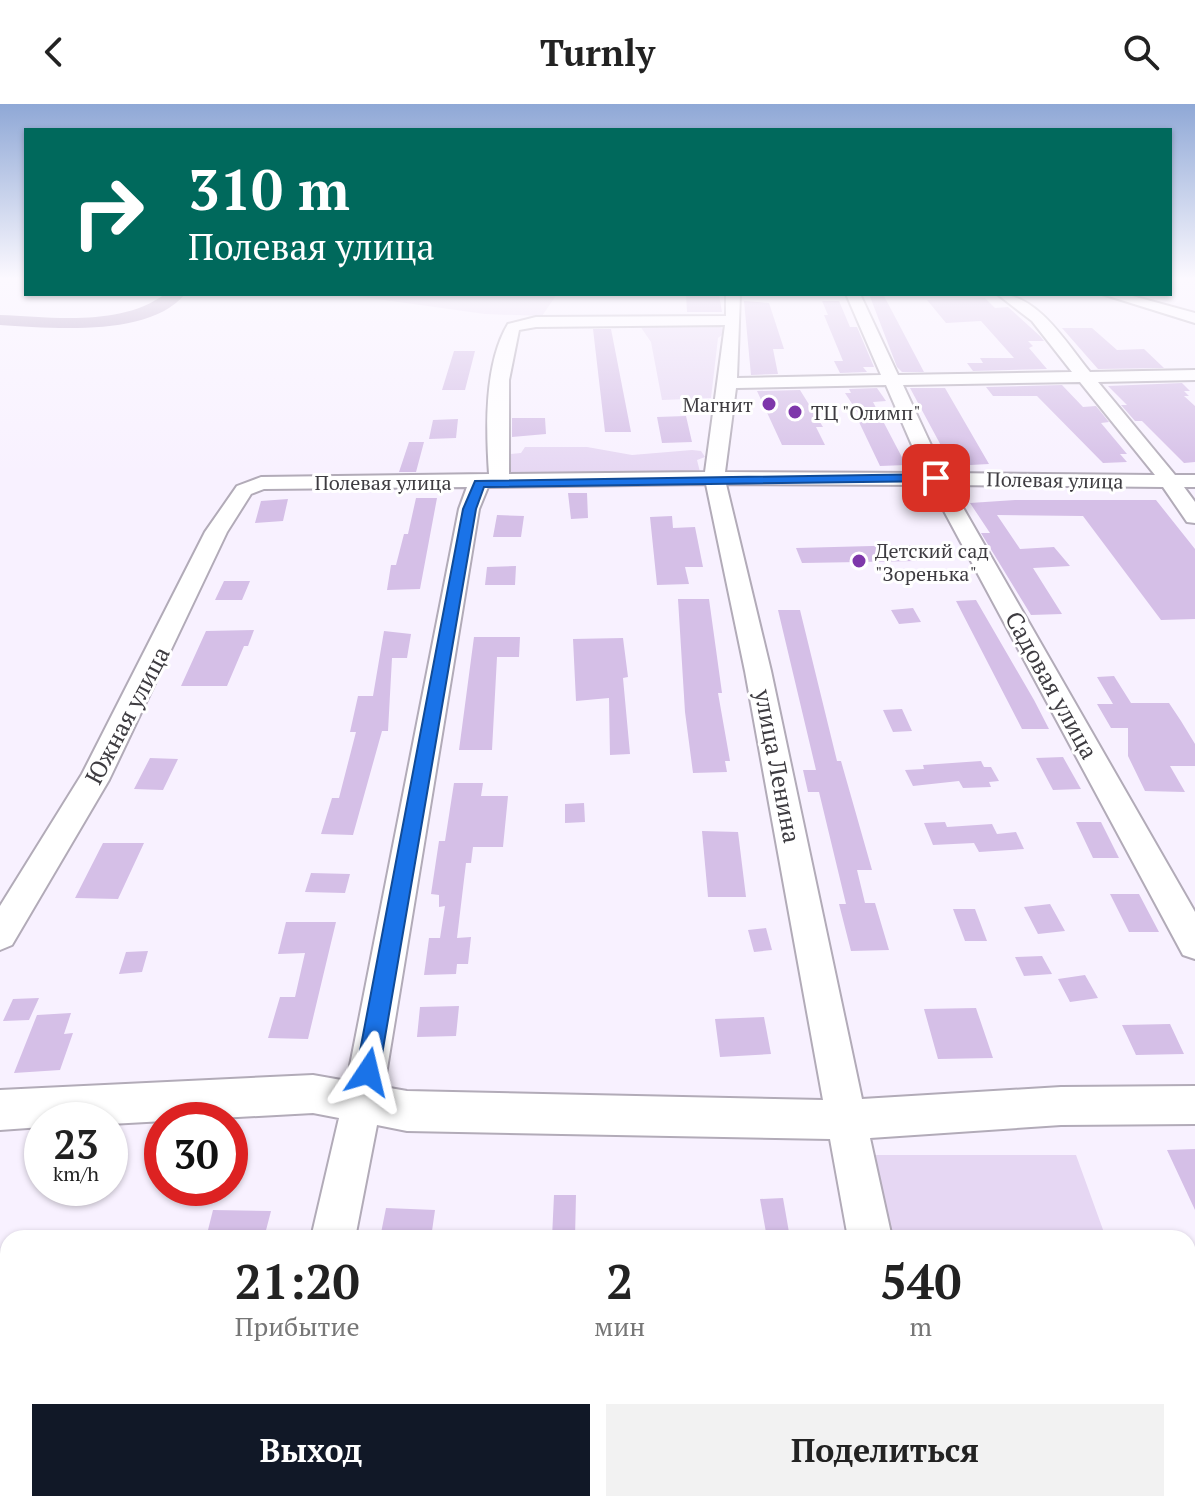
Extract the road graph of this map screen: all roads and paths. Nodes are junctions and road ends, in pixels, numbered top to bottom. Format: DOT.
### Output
graph roads {
  1 [pos="509,344"];
  2 [pos="732,344"];
  3 [pos="875,344"];
  4 [pos="1057,344"];
  5 [pos="1083,375"];
  6 [pos="1195,375"];
  7 [pos="890,379"];
  8 [pos="728,383"];
  9 [pos="715,478"];
  10 [pos="936,478"];
  11 [pos="1169,481"];
  12 [pos="1195,481"];
  13 [pos="490,483"];
  14 [pos="244,490"];
  15 [pos="1195,517"];
  16 [pos="0,935"];
  17 [pos="1195,944"];
  18 [pos="362,1103"];
  19 [pos="1195,1105"];
  20 [pos="0,1110"];
  21 [pos="849,1120"];
  22 [pos="335,1230"];
  23 [pos="869,1230"];
  1 -- 13 [label="street"];
  2 -- 8 [label="street, улица Ленина"];
  3 -- 7 [label="street, Садовая улица"];
  4 -- 5 [label="street"];
  5 -- 6 [label="street"];
  5 -- 7 [label="street"];
  5 -- 11 [label="street"];
  7 -- 8 [label="street"];
  7 -- 10 [label="street, Садовая улица"];
  8 -- 9 [label="street, улица Ленина"];
  9 -- 10 [label="street, Полевая улица"];
  9 -- 13 [label="street, Полевая улица"];
  9 -- 21 [label="street, улица Ленина"];
  10 -- 11 [label="street, Полевая улица"];
  10 -- 17 [label="street, Садовая улица"];
  11 -- 12 [label="street, Полевая улица"];
  11 -- 15 [label="street"];
  13 -- 14 [label="street, Полевая улица"];
  13 -- 18 [label="street"];
  14 -- 16 [label="street, Южная улица"];
  18 -- 20 [label="street"];
  18 -- 21 [label="street"];
  18 -- 22 [label="street"];
  19 -- 21 [label="street"];
  21 -- 23 [label="street, улица Ленина"];
}
